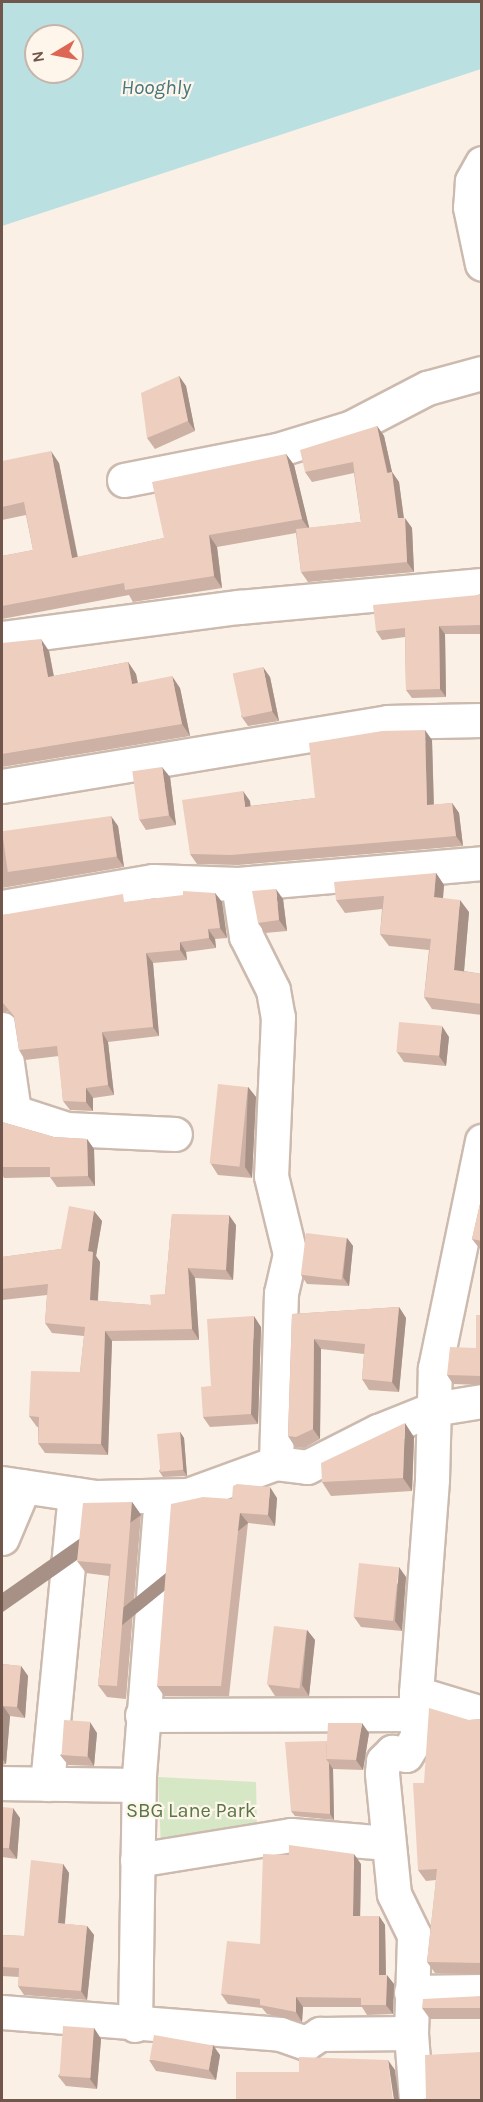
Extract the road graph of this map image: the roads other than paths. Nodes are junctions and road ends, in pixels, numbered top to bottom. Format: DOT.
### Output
graph roads {
  1 [pos="482,163"];
  2 [pos="481,262"];
  3 [pos="482,373"];
  4 [pos="124,480"];
  5 [pos="482,585"];
  6 [pos="2,638"];
  7 [pos="482,720"];
  8 [pos="2,786"];
  9 [pos="482,863"];
  10 [pos="238,884"];
  11 [pos="2,907"];
  12 [pos="2,1029"];
  13 [pos="8,1109"];
  14 [pos="175,1134"];
  15 [pos="482,1141"];
  16 [pos="482,1401"];
  17 [pos="433,1409"];
  18 [pos="276,1463"];
  19 [pos="13,1485"];
  20 [pos="75,1494"];
  21 [pos="160,1496"];
  22 [pos="2,1538"];
  23 [pos="416,1704"];
  24 [pos="482,1713"];
  25 [pos="142,1714"];
  26 [pos="2,1783"];
  27 [pos="47,1784"];
  28 [pos="138,1785"];
  29 [pos="388,1843"];
  30 [pos="137,1860"];
  31 [pos="482,1991"];
  32 [pos="411,1992"];
  33 [pos="2,2012"];
  34 [pos="135,2025"];
  35 [pos="411,2034"];
  36 [pos="416,2100"];
  1 -- 2 [label="street"];
  3 -- 4 [label="street"];
  5 -- 6 [label="street"];
  7 -- 8 [label="street"];
  9 -- 10 [label="street"];
  10 -- 11 [label="street"];
  10 -- 18 [label="street"];
  12 -- 13 [label="street"];
  13 -- 14 [label="street"];
  15 -- 17 [label="street"];
  16 -- 17 [label="street"];
  17 -- 18 [label="street"];
  17 -- 23 [label="street"];
  18 -- 21 [label="street"];
  19 -- 20 [label="street"];
  19 -- 22 [label="street"];
  20 -- 21 [label="street"];
  20 -- 27 [label="street"];
  21 -- 25 [label="street"];
  23 -- 24 [label="street"];
  23 -- 25 [label="street"];
  23 -- 29 [label="street"];
  25 -- 28 [label="street"];
  26 -- 27 [label="street"];
  27 -- 28 [label="street"];
  28 -- 30 [label="street"];
  29 -- 30 [label="street"];
  29 -- 32 [label="street"];
  30 -- 34 [label="street"];
  31 -- 32 [label="street"];
  32 -- 35 [label="street"];
  33 -- 34 [label="street"];
  34 -- 35 [label="street"];
  35 -- 36 [label="street"];
}
